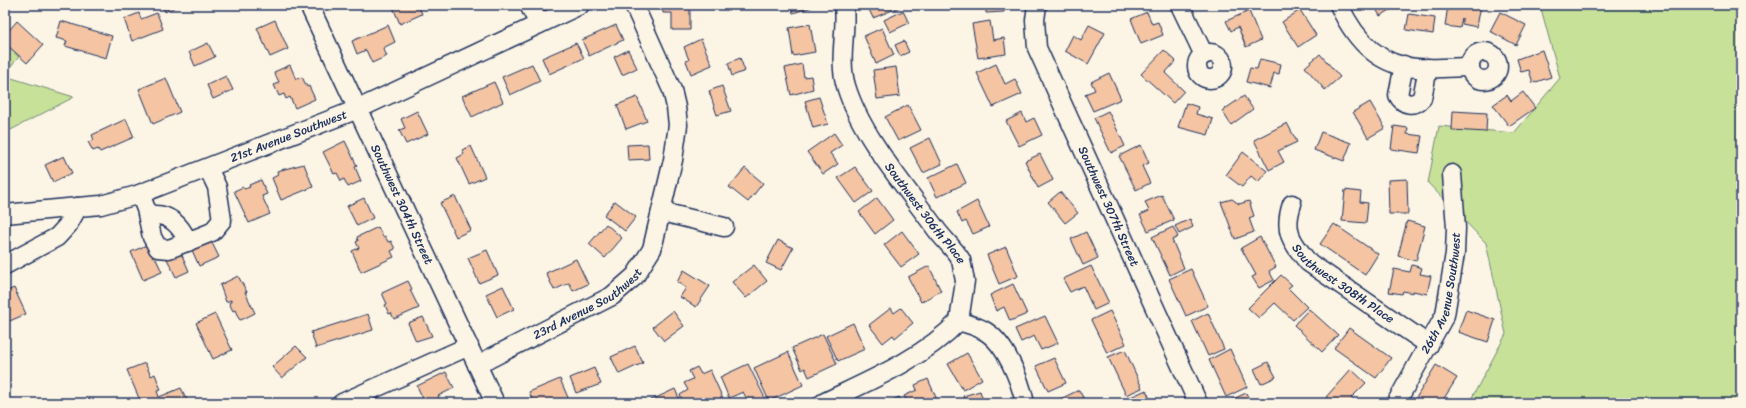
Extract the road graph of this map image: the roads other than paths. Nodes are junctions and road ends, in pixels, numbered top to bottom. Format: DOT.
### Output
graph roads {
  1 [pos="309,5"];
  2 [pos="529,5"];
  3 [pos="580,5"];
  4 [pos="634,5"];
  5 [pos="844,5"];
  6 [pos="1037,5"];
  7 [pos="1180,5"];
  8 [pos="1339,5"];
  9 [pos="539,24"];
  10 [pos="1204,55"];
  11 [pos="1404,65"];
  12 [pos="1470,67"];
  13 [pos="1428,68"];
  14 [pos="358,108"];
  15 [pos="208,168"];
  16 [pos="1452,174"];
  17 [pos="140,194"];
  18 [pos="1292,204"];
  19 [pos="78,207"];
  20 [pos="662,212"];
  21 [pos="5,214"];
  22 [pos="148,216"];
  23 [pos="724,227"];
  24 [pos="188,242"];
  25 [pos="5,265"];
  26 [pos="959,321"];
  27 [pos="1429,345"];
  28 [pos="469,346"];
  29 [pos="477,364"];
  30 [pos="342,403"];
  31 [pos="495,403"];
  32 [pos="823,403"];
  33 [pos="1025,403"];
  34 [pos="1198,403"];
  35 [pos="1396,403"];
  1 -- 14 [label="street, Southwest 304th Street"];
  2 -- 9 [label="street"];
  3 -- 9 [label="street, 21st Avenue Southwest"];
  4 -- 20 [label="street, 23rd Avenue Southwest"];
  5 -- 26 [label="street, Southwest 306th Place"];
  6 -- 34 [label="street, Southwest 307th Street"];
  7 -- 10 [label="street"];
  8 -- 11 [label="street"];
  9 -- 14 [label="street, 21st Avenue Southwest"];
  11 -- 13 [label="street"];
  11 -- 13 [label="street"];
  12 -- 13 [label="street"];
  14 -- 15 [label="street, 21st Avenue Southwest"];
  14 -- 28 [label="street, Southwest 304th Street"];
  15 -- 17 [label="street, 21st Avenue Southwest"];
  15 -- 24 [label="street"];
  16 -- 27 [label="street, 26th Avenue Southwest"];
  17 -- 19 [label="street, 21st Avenue Southwest"];
  17 -- 22 [label="street"];
  18 -- 27 [label="street, Southwest 308th Place"];
  19 -- 21 [label="street, 21st Avenue Southwest"];
  19 -- 25 [label="street"];
  20 -- 23 [label="street"];
  20 -- 29 [label="street, 23rd Avenue Southwest"];
  22 -- 24 [label="street"];
  22 -- 24 [label="street"];
  26 -- 32 [label="street"];
  26 -- 33 [label="street"];
  27 -- 35 [label="street, 26th Avenue Southwest"];
  28 -- 29 [label="street, Southwest 304th Street"];
  28 -- 30 [label="street"];
  29 -- 31 [label="street, Southwest 304th Street"];
}
